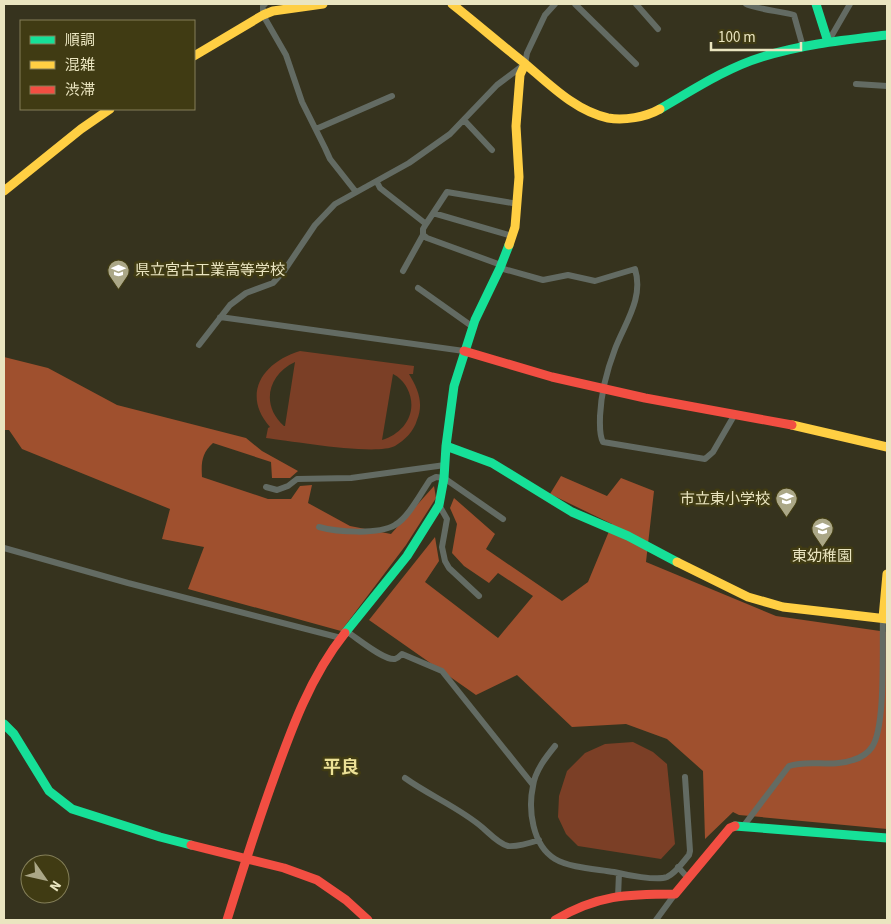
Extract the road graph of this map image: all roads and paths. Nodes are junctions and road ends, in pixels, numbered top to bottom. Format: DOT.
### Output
graph roads {
  1 [pos="265,4"];
  2 [pos="323,4"];
  3 [pos="452,4"];
  4 [pos="555,4"];
  5 [pos="575,4"];
  6 [pos="636,4"];
  7 [pos="746,4"];
  8 [pos="816,4"];
  9 [pos="850,4"];
  10 [pos="263,15"];
  11 [pos="658,29"];
  12 [pos="887,34"];
  13 [pos="828,42"];
  14 [pos="803,47"];
  15 [pos="195,55"];
  16 [pos="524,64"];
  17 [pos="636,64"];
  18 [pos="856,84"];
  19 [pos="887,86"];
  20 [pos="392,96"];
  21 [pos="109,110"];
  22 [pos="464,120"];
  23 [pos="316,129"];
  24 [pos="492,150"];
  25 [pos="377,182"];
  26 [pos="4,191"];
  27 [pos="356,192"];
  28 [pos="518,204"];
  29 [pos="433,213"];
  30 [pos="426,224"];
  31 [pos="423,234"];
  32 [pos="512,236"];
  33 [pos="501,267"];
  34 [pos="403,271"];
  35 [pos="418,288"];
  36 [pos="220,317"];
  37 [pos="473,327"];
  38 [pos="199,345"];
  39 [pos="464,351"];
  40 [pos="604,388"];
  41 [pos="735,414"];
  42 [pos="446,446"];
  43 [pos="887,447"];
  44 [pos="445,465"];
  45 [pos="444,478"];
  46 [pos="266,487"];
  47 [pos="439,505"];
  48 [pos="503,520"];
  49 [pos="319,527"];
  50 [pos="4,548"];
  51 [pos="887,574"];
  52 [pos="479,596"];
  53 [pos="885,619"];
  54 [pos="344,634"];
  55 [pos="4,724"];
  56 [pos="555,746"];
  57 [pos="685,776"];
  58 [pos="405,778"];
  59 [pos="533,785"];
  60 [pos="745,824"];
  61 [pos="887,838"];
  62 [pos="539,840"];
  63 [pos="246,857"];
  64 [pos="678,867"];
  65 [pos="618,873"];
  66 [pos="688,878"];
  67 [pos="675,894"];
  68 [pos="618,897"];
  69 [pos="227,920"];
  70 [pos="368,920"];
  71 [pos="555,920"];
  72 [pos="656,920"];
  1 -- 10 [label="street"];
  2 -- 10 [label="street"];
  3 -- 16 [label="street"];
  4 -- 16 [label="street"];
  5 -- 17 [label="street"];
  6 -- 11 [label="street"];
  7 -- 14 [label="street"];
  8 -- 13 [label="street"];
  9 -- 13 [label="street"];
  10 -- 15 [label="street"];
  10 -- 23 [label="street"];
  12 -- 13 [label="street"];
  13 -- 14 [label="street"];
  14 -- 16 [label="street"];
  16 -- 22 [label="street"];
  16 -- 28 [label="street"];
  18 -- 19 [label="street"];
  20 -- 23 [label="street"];
  21 -- 26 [label="street"];
  22 -- 24 [label="street"];
  22 -- 25 [label="street"];
  23 -- 27 [label="street"];
  25 -- 27 [label="street"];
  25 -- 30 [label="street"];
  27 -- 36 [label="street"];
  28 -- 29 [label="street"];
  28 -- 32 [label="street"];
  29 -- 30 [label="street"];
  29 -- 32 [label="street"];
  30 -- 31 [label="street"];
  31 -- 33 [label="street"];
  31 -- 34 [label="street"];
  32 -- 33 [label="street"];
  33 -- 37 [label="street"];
  33 -- 40 [label="street"];
  35 -- 37 [label="street"];
  36 -- 38 [label="street"];
  36 -- 39 [label="street"];
  37 -- 39 [label="street"];
  39 -- 40 [label="street"];
  39 -- 42 [label="street"];
  40 -- 41 [label="street"];
  40 -- 41 [label="street"];
  41 -- 43 [label="street"];
  42 -- 44 [label="street"];
  42 -- 53 [label="street"];
  44 -- 45 [label="street"];
  44 -- 46 [label="street"];
  45 -- 47 [label="street"];
  45 -- 48 [label="street"];
  45 -- 49 [label="street"];
  47 -- 52 [label="street"];
  47 -- 54 [label="street"];
  50 -- 54 [label="street"];
  51 -- 53 [label="street"];
  53 -- 60 [label="street"];
  54 -- 59 [label="street"];
  54 -- 63 [label="street"];
  55 -- 63 [label="street"];
  56 -- 59 [label="street"];
  57 -- 64 [label="street"];
  58 -- 62 [label="street"];
  59 -- 62 [label="street"];
  60 -- 61 [label="street"];
  60 -- 66 [label="street"];
  62 -- 65 [label="street"];
  63 -- 69 [label="street"];
  63 -- 70 [label="street"];
  64 -- 65 [label="street"];
  64 -- 66 [label="street"];
  65 -- 68 [label="street"];
  66 -- 67 [label="street"];
  67 -- 68 [label="street"];
  67 -- 72 [label="street"];
  68 -- 71 [label="street"];
}
